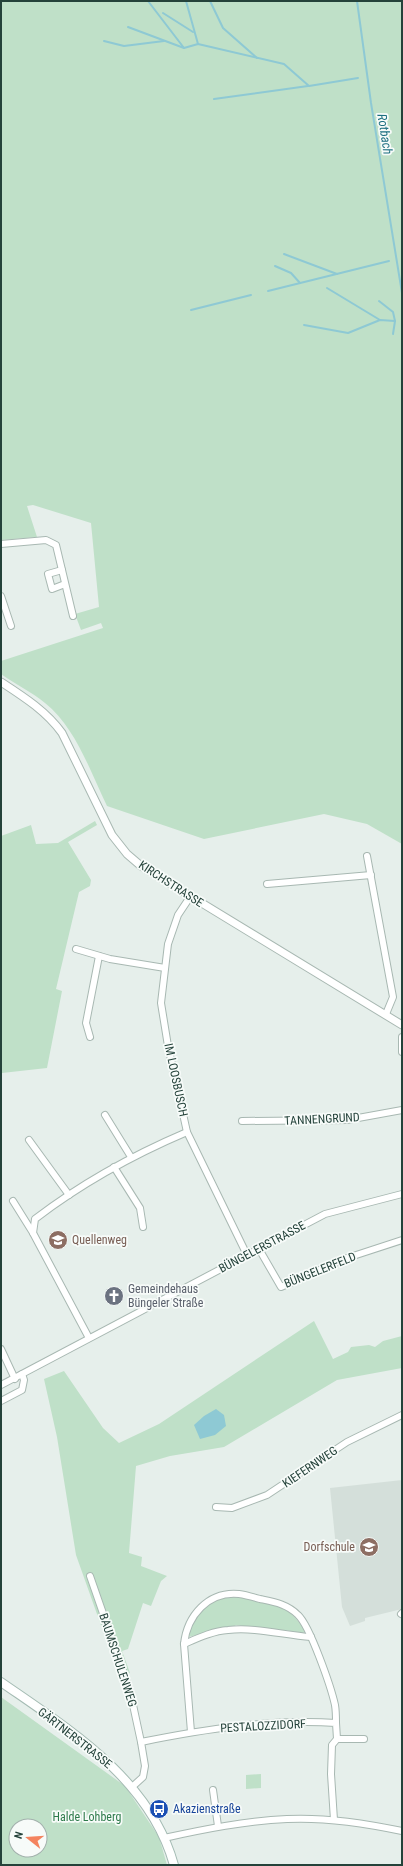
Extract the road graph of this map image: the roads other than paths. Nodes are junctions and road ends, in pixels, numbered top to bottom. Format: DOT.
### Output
graph roads {
  1 [pos="1,544"];
  2 [pos="62,570"];
  3 [pos="65,584"];
  4 [pos="1,596"];
  5 [pos="73,616"];
  6 [pos="11,626"];
  7 [pos="1,682"];
  8 [pos="367,856"];
  9 [pos="371,875"];
  10 [pos="267,884"];
  11 [pos="190,897"];
  12 [pos="76,949"];
  13 [pos="100,956"];
  14 [pos="165,968"];
  15 [pos="386,1014"];
  16 [pos="402,1025"];
  17 [pos="90,1037"];
  18 [pos="402,1037"];
  19 [pos="402,1052"];
  20 [pos="402,1110"];
  21 [pos="105,1115"];
  22 [pos="242,1121"];
  23 [pos="187,1132"];
  24 [pos="29,1140"];
  25 [pos="131,1157"];
  26 [pos="114,1166"];
  27 [pos="402,1194"];
  28 [pos="69,1195"];
  29 [pos="13,1201"];
  30 [pos="143,1227"];
  31 [pos="33,1233"];
  32 [pos="402,1240"];
  33 [pos="259,1248"];
  34 [pos="247,1255"];
  35 [pos="89,1338"];
  36 [pos="1,1349"];
  37 [pos="22,1374"];
  38 [pos="15,1378"];
  39 [pos="1,1385"];
  40 [pos="1,1401"];
  41 [pos="402,1415"];
  42 [pos="216,1507"];
  43 [pos="90,1576"];
  44 [pos="311,1637"];
  45 [pos="184,1644"];
  46 [pos="1,1682"];
  47 [pos="336,1724"];
  48 [pos="191,1732"];
  49 [pos="336,1739"];
  50 [pos="364,1739"];
  51 [pos="141,1742"];
  52 [pos="132,1787"];
  53 [pos="213,1790"];
  54 [pos="334,1820"];
  55 [pos="218,1826"];
  56 [pos="402,1831"];
  57 [pos="164,1838"];
  58 [pos="174,1865"];
  1 -- 2 [label="street"];
  2 -- 3 [label="street"];
  2 -- 3 [label="street"];
  3 -- 5 [label="street"];
  4 -- 6 [label="street"];
  7 -- 11 [label="street, KIRCHSTRASSE"];
  8 -- 9 [label="street"];
  9 -- 10 [label="street"];
  9 -- 15 [label="street"];
  11 -- 14 [label="street, IM LOOSBUSCH"];
  11 -- 15 [label="street, KIRCHSTRASSE"];
  12 -- 13 [label="street"];
  13 -- 14 [label="street"];
  13 -- 17 [label="street"];
  14 -- 23 [label="street, IM LOOSBUSCH"];
  15 -- 16 [label="street, KIRCHSTRASSE"];
  18 -- 19 [label="street"];
  20 -- 22 [label="street, TANNENGRUND"];
  21 -- 25 [label="street"];
  23 -- 25 [label="street"];
  23 -- 34 [label="street, IM LOOSBUSCH"];
  24 -- 28 [label="street"];
  25 -- 26 [label="street"];
  26 -- 28 [label="street"];
  26 -- 30 [label="street"];
  27 -- 33 [label="street, BÜNGELERSTRASSE"];
  28 -- 31 [label="street"];
  29 -- 31 [label="street"];
  31 -- 35 [label="street"];
  32 -- 33 [label="street, BÜNGELERFELD"];
  33 -- 34 [label="street, BÜNGELERSTRASSE"];
  34 -- 35 [label="street, BÜNGELERSTRASSE"];
  35 -- 37 [label="street, BÜNGELERSTRASSE"];
  36 -- 38 [label="street"];
  37 -- 38 [label="street, BÜNGELERSTRASSE"];
  37 -- 40 [label="street"];
  38 -- 39 [label="street, BÜNGELERSTRASSE"];
  41 -- 42 [label="street, KIEFERNWEG"];
  43 -- 51 [label="street, BAUMSCHULENWEG"];
  44 -- 45 [label="street"];
  44 -- 45 [label="street"];
  44 -- 47 [label="street"];
  45 -- 48 [label="street"];
  46 -- 52 [label="main road, GÄRTNERSTRASSE"];
  47 -- 48 [label="street, PESTALOZZIDORF"];
  47 -- 49 [label="street"];
  48 -- 51 [label="street, PESTALOZZIDORF"];
  49 -- 50 [label="street"];
  49 -- 54 [label="street"];
  51 -- 52 [label="street, BAUMSCHULENWEG"];
  52 -- 57 [label="main road, GÄRTNERSTRASSE"];
  53 -- 55 [label="street"];
  54 -- 55 [label="street"];
  54 -- 56 [label="street"];
  55 -- 57 [label="street"];
  57 -- 58 [label="main road, GÄRTNERSTRASSE"];
}
